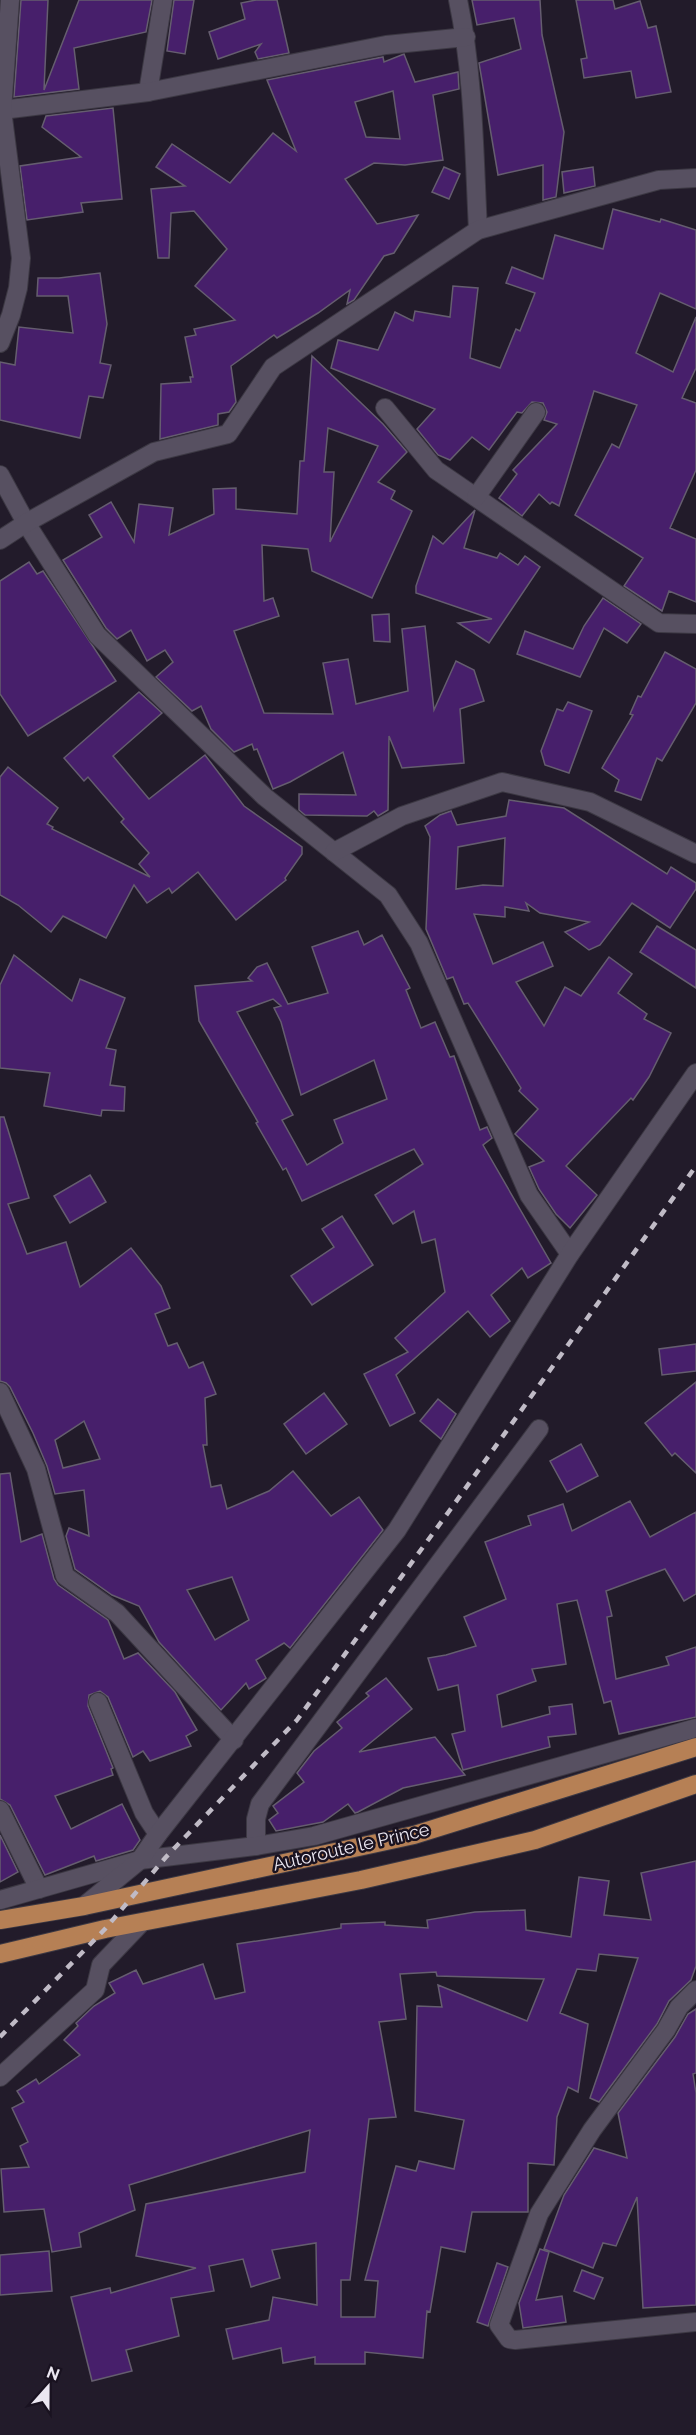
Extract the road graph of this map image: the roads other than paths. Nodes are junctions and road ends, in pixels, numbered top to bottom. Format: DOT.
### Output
graph roads {
  1 [pos="10,0"];
  2 [pos="163,0"];
  3 [pos="458,0"];
  4 [pos="466,37"];
  5 [pos="148,92"];
  6 [pos="2,110"];
  7 [pos="696,178"];
  8 [pos="478,230"];
  9 [pos="0,343"];
  10 [pos="386,408"];
  11 [pos="536,412"];
  12 [pos="0,476"];
  13 [pos="476,497"];
  14 [pos="26,523"];
  15 [pos="0,540"];
  16 [pos="696,624"];
  17 [pos="334,852"];
  18 [pos="696,854"];
  19 [pos="696,1073"];
  20 [pos="570,1254"];
  21 [pos="0,1392"];
  22 [pos="539,1429"];
  23 [pos="98,1702"];
  24 [pos="696,1728"];
  25 [pos="234,1740"];
  26 [pos="696,1747"];
  27 [pos="696,1784"];
  28 [pos="0,1810"];
  29 [pos="158,1834"];
  30 [pos="256,1846"];
  31 [pos="140,1860"];
  32 [pos="39,1889"];
  33 [pos="0,1900"];
  34 [pos="84,1906"];
  35 [pos="0,1920"];
  36 [pos="140,1924"];
  37 [pos="0,1953"];
  38 [pos="696,1990"];
  39 [pos="0,2077"];
  40 [pos="696,2322"];
  1 -- 6 [label="street"];
  2 -- 5 [label="street"];
  3 -- 4 [label="street"];
  4 -- 5 [label="street"];
  4 -- 8 [label="street"];
  5 -- 6 [label="street"];
  6 -- 9 [label="street"];
  7 -- 8 [label="street"];
  8 -- 14 [label="street"];
  10 -- 13 [label="street"];
  11 -- 13 [label="street"];
  12 -- 14 [label="street"];
  13 -- 16 [label="street"];
  14 -- 15 [label="street"];
  14 -- 17 [label="street"];
  17 -- 18 [label="street"];
  17 -- 20 [label="street"];
  19 -- 20 [label="street"];
  20 -- 25 [label="street"];
  21 -- 25 [label="street"];
  22 -- 30 [label="street"];
  23 -- 29 [label="street"];
  24 -- 30 [label="street"];
  25 -- 29 [label="street"];
  26 -- 34 [label="main road, Autoroute le Prince"];
  27 -- 36 [label="main road, Autoroute le Prince"];
  28 -- 32 [label="street"];
  29 -- 31 [label="street"];
  30 -- 31 [label="street"];
  31 -- 32 [label="street"];
  31 -- 34 [label="street"];
  32 -- 33 [label="street"];
  34 -- 35 [label="main road, Autoroute le Prince"];
  36 -- 37 [label="main road, Autoroute le Prince"];
  36 -- 39 [label="street"];
  38 -- 40 [label="street"];
}
